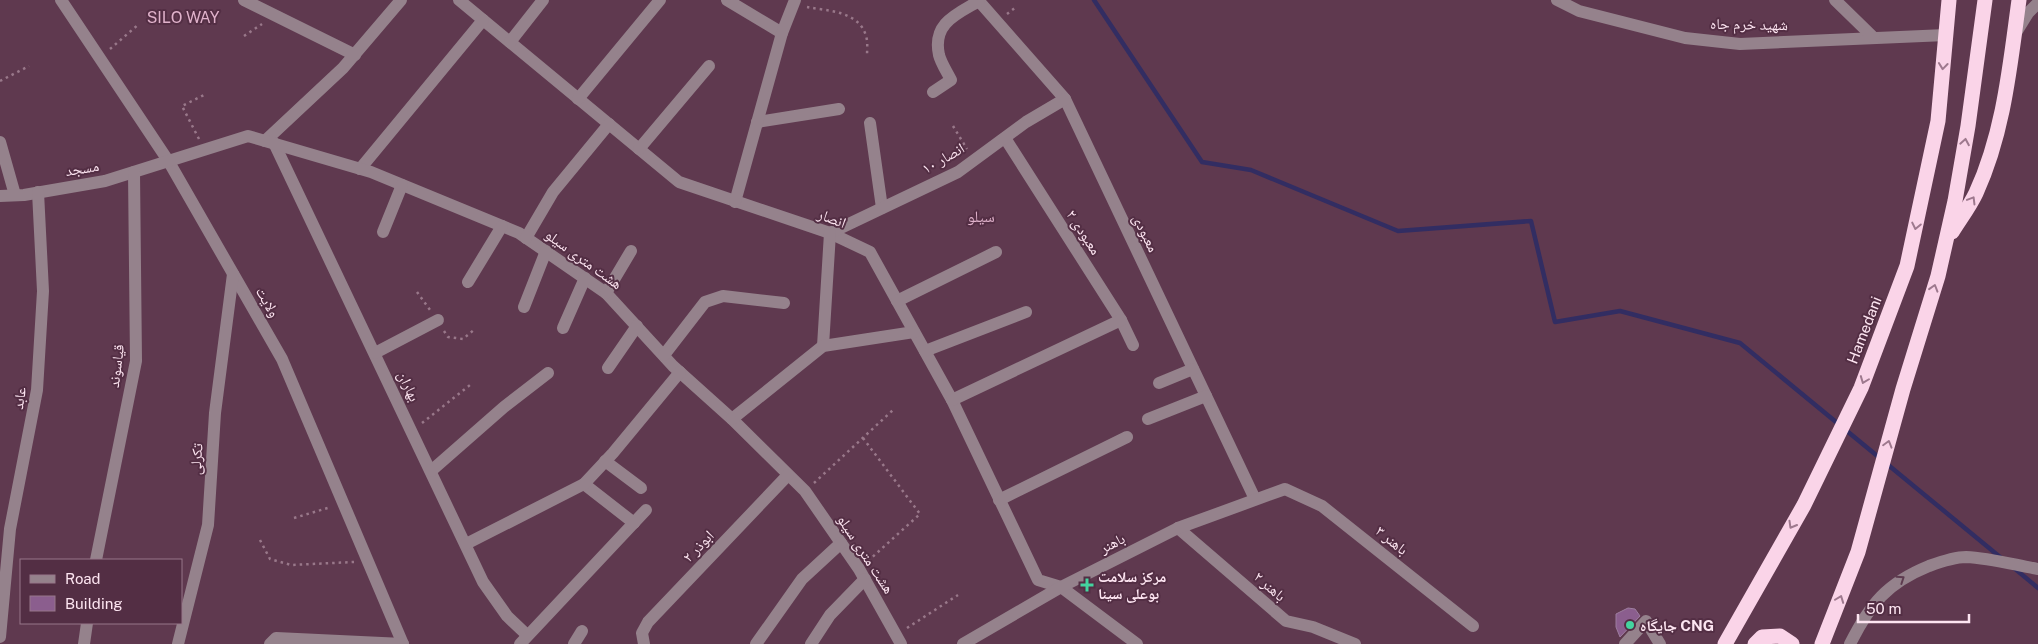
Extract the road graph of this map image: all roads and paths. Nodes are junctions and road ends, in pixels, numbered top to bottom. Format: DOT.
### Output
graph roads {
  1 [pos="61,0"];
  2 [pos="244,0"];
  3 [pos="401,0"];
  4 [pos="459,0"];
  5 [pos="543,0"];
  6 [pos="660,0"];
  7 [pos="727,0"];
  8 [pos="1557,0"];
  9 [pos="1835,0"];
  10 [pos="1949,0"];
  11 [pos="1985,0"];
  12 [pos="2019,0"];
  13 [pos="979,1"];
  14 [pos="794,2"];
  15 [pos="2038,3"];
  16 [pos="473,4"];
  17 [pos="275,15"];
  18 [pos="483,20"];
  19 [pos="139,24"];
  20 [pos="782,33"];
  21 [pos="1946,35"];
  22 [pos="244,36"];
  23 [pos="2014,36"];
  24 [pos="1874,38"];
  25 [pos="510,42"];
  26 [pos="355,54"];
  27 [pos="867,56"];
  28 [pos="99,58"];
  29 [pos="29,66"];
  30 [pos="709,66"];
  31 [pos="0,81"];
  32 [pos="933,92"];
  33 [pos="206,94"];
  34 [pos="578,99"];
  35 [pos="1064,99"];
  36 [pos="838,109"];
  37 [pos="757,122"];
  38 [pos="870,123"];
  39 [pos="609,124"];
  40 [pos="953,126"];
  41 [pos="1005,138"];
  42 [pos="0,142"];
  43 [pos="270,142"];
  44 [pos="639,149"];
  45 [pos="204,150"];
  46 [pos="974,160"];
  47 [pos="169,162"];
  48 [pos="360,169"];
  49 [pos="134,172"];
  50 [pos="402,185"];
  51 [pos="38,192"];
  52 [pos="15,195"];
  53 [pos="0,196"];
  54 [pos="735,202"];
  55 [pos="882,208"];
  56 [pos="502,226"];
  57 [pos="383,232"];
  58 [pos="830,234"];
  59 [pos="526,238"];
  60 [pos="1946,242"];
  61 [pos="546,251"];
  62 [pos="631,251"];
  63 [pos="996,252"];
  64 [pos="234,274"];
  65 [pos="586,278"];
  66 [pos="468,282"];
  67 [pos="606,293"];
  68 [pos="897,301"];
  69 [pos="784,303"];
  70 [pos="524,307"];
  71 [pos="1026,312"];
  72 [pos="438,320"];
  73 [pos="1121,320"];
  74 [pos="637,326"];
  75 [pos="563,328"];
  76 [pos="914,332"];
  77 [pos="1133,345"];
  78 [pos="823,346"];
  79 [pos="925,351"];
  80 [pos="376,353"];
  81 [pos="664,355"];
  82 [pos="608,368"];
  83 [pos="1193,369"];
  84 [pos="680,372"];
  85 [pos="548,373"];
  86 [pos="1159,383"];
  87 [pos="470,385"];
  88 [pos="1206,396"];
  89 [pos="952,400"];
  90 [pos="894,410"];
  91 [pos="732,419"];
  92 [pos="1148,419"];
  93 [pos="412,430"];
  94 [pos="1127,437"];
  95 [pos="863,438"];
  96 [pos="605,461"];
  97 [pos="431,471"];
  98 [pos="788,475"];
  99 [pos="584,484"];
  100 [pos="641,488"];
  101 [pos="1285,489"];
  102 [pos="805,491"];
  103 [pos="1255,499"];
  104 [pos="999,500"];
  105 [pos="343,503"];
  106 [pos="646,510"];
  107 [pos="294,518"];
  108 [pos="634,523"];
  109 [pos="1178,528"];
  110 [pos="260,540"];
  111 [pos="841,543"];
  112 [pos="466,544"];
  113 [pos="96,559"];
  114 [pos="368,561"];
  115 [pos="2038,569"];
  116 [pos="862,574"];
  117 [pos="1061,587"];
  118 [pos="958,594"];
  119 [pos="87,624"];
  120 [pos="1474,626"];
  121 [pos="582,631"];
  122 [pos="0,636"];
  123 [pos="523,640"];
  124 [pos="899,640"];
  125 [pos="1724,642"];
  126 [pos="355,643"];
  127 [pos="965,643"];
  128 [pos="84,644"];
  129 [pos="178,644"];
  130 [pos="270,644"];
  131 [pos="403,644"];
  132 [pos="574,644"];
  133 [pos="644,644"];
  134 [pos="756,644"];
  135 [pos="811,644"];
  136 [pos="1136,644"];
  137 [pos="1355,644"];
  138 [pos="1625,644"];
  139 [pos="1660,644"];
  140 [pos="1755,644"];
  141 [pos="1792,644"];
  142 [pos="1822,644"];
  143 [pos="1850,644"];
  1 -- 28 [label="street, ولایت"];
  2 -- 17 [label="street"];
  3 -- 26 [label="street"];
  4 -- 16 [label="street, انصار"];
  5 -- 25 [label="street"];
  6 -- 34 [label="street"];
  7 -- 20 [label="street"];
  8 -- 24 [label="street, شهید خرم جاه"];
  9 -- 24 [label="street"];
  10 -- 21 [label="highway, Hamedani"];
  60 -- 11 [label="highway, one-way"];
  12 -- 23 [label="highway"];
  13 -- 32 [label="street"];
  13 -- 35 [label="street, معبودی"];
  14 -- 20 [label="street"];
  14 -- 27 [label="path"];
  15 -- 23 [label="street"];
  16 -- 18 [label="street, انصار"];
  17 -- 22 [label="path"];
  17 -- 26 [label="street"];
  18 -- 25 [label="street, انصار"];
  18 -- 48 [label="street"];
  19 -- 28 [label="path"];
  20 -- 37 [label="street"];
  21 -- 24 [label="street, شهید خرم جاه"];
  21 -- 125 [label="highway, Hamedani, one-way"];
  60 -- 23 [label="highway, one-way"];
  25 -- 34 [label="street, انصار"];
  26 -- 43 [label="street"];
  28 -- 47 [label="street, ولایت"];
  29 -- 31 [label="path"];
  30 -- 44 [label="street"];
  33 -- 45 [label="path"];
  34 -- 39 [label="street, انصار"];
  35 -- 41 [label="street, انصار ۱۰"];
  35 -- 83 [label="street, معبودی"];
  36 -- 37 [label="street"];
  37 -- 54 [label="street"];
  38 -- 55 [label="street"];
  39 -- 44 [label="street, انصار"];
  39 -- 59 [label="street"];
  40 -- 46 [label="path"];
  41 -- 46 [label="street, انصار ۱۰"];
  41 -- 73 [label="street, معبودی ۲"];
  42 -- 52 [label="street"];
  43 -- 45 [label="street, هشت متری سیلو"];
  43 -- 48 [label="street, هشت متری سیلو"];
  43 -- 80 [label="street, بهاران"];
  44 -- 54 [label="street, انصار"];
  45 -- 47 [label="street, هشت متری سیلو"];
  46 -- 55 [label="street, انصار ۱۰"];
  47 -- 49 [label="street, مسجد"];
  47 -- 64 [label="street, ولایت"];
  48 -- 50 [label="street, هشت متری سیلو"];
  49 -- 51 [label="street, مسجد"];
  49 -- 113 [label="street, قیاسوند"];
  50 -- 56 [label="street, هشت متری سیلو"];
  50 -- 57 [label="street"];
  51 -- 52 [label="street, مسجد"];
  51 -- 122 [label="street, عابد"];
  52 -- 53 [label="street, مسجد"];
  54 -- 58 [label="street, انصار"];
  55 -- 58 [label="street, انصار ۱۰"];
  56 -- 59 [label="street, هشت متری سیلو"];
  56 -- 66 [label="street"];
  58 -- 68 [label="street, انصار"];
  58 -- 78 [label="street"];
  59 -- 61 [label="street, هشت متری سیلو"];
  142 -- 60 [label="highway, one-way"];
  61 -- 65 [label="street, هشت متری سیلو"];
  61 -- 70 [label="street"];
  62 -- 67 [label="street"];
  63 -- 68 [label="street"];
  64 -- 105 [label="street, ولایت"];
  64 -- 129 [label="street, تکرلی"];
  65 -- 67 [label="street, هشت متری سیلو"];
  65 -- 75 [label="street"];
  67 -- 74 [label="street, هشت متری سیلو"];
  68 -- 76 [label="street, انصار"];
  69 -- 81 [label="street"];
  71 -- 79 [label="street"];
  72 -- 80 [label="street"];
  73 -- 77 [label="street, معبودی ۲"];
  73 -- 89 [label="street"];
  74 -- 81 [label="street, هشت متری سیلو"];
  74 -- 82 [label="street"];
  76 -- 78 [label="street"];
  76 -- 79 [label="street, انصار"];
  78 -- 91 [label="street"];
  79 -- 89 [label="street, انصار"];
  80 -- 93 [label="street, بهاران"];
  81 -- 84 [label="street, هشت متری سیلو"];
  83 -- 86 [label="street"];
  83 -- 88 [label="street, معبودی"];
  84 -- 91 [label="street, هشت متری سیلو"];
  84 -- 96 [label="street"];
  85 -- 97 [label="street"];
  87 -- 93 [label="path"];
  88 -- 92 [label="street"];
  88 -- 103 [label="street, معبودی"];
  89 -- 104 [label="street, انصار"];
  90 -- 95 [label="path"];
  91 -- 98 [label="street, هشت متری سیلو"];
  93 -- 97 [label="street, بهاران"];
  94 -- 104 [label="street"];
  95 -- 102 [label="path"];
  95 -- 116 [label="path"];
  96 -- 99 [label="street"];
  96 -- 100 [label="street"];
  97 -- 112 [label="street, بهاران"];
  98 -- 102 [label="street, هشت متری سیلو"];
  98 -- 133 [label="street, ابوذر ۲"];
  99 -- 108 [label="street"];
  99 -- 112 [label="street"];
  101 -- 103 [label="street, باهنر"];
  101 -- 120 [label="street, باهنر ۳"];
  102 -- 111 [label="street, هشت متری سیلو"];
  103 -- 109 [label="street, باهنر"];
  104 -- 117 [label="street, انصار"];
  105 -- 107 [label="path"];
  105 -- 114 [label="street, ولایت"];
  106 -- 108 [label="street"];
  108 -- 123 [label="street"];
  109 -- 117 [label="street, باهنر"];
  109 -- 137 [label="street, باهنر ۲"];
  110 -- 114 [label="path"];
  111 -- 116 [label="street, هشت متری سیلو"];
  111 -- 134 [label="street"];
  112 -- 123 [label="street, بهاران"];
  114 -- 131 [label="street, ولایت"];
  143 -- 115 [label="street, one-way"];
  116 -- 124 [label="street, هشت متری سیلو"];
  116 -- 135 [label="street"];
  117 -- 127 [label="street, باهنر"];
  117 -- 136 [label="street, انصار"];
  118 -- 124 [label="path"];
  119 -- 128 [label="street"];
  121 -- 132 [label="street"];
  126 -- 130 [label="street"];
  126 -- 131 [label="street"];
  138 -- 139 [label="street"];
  140 -- 141 [label="highway"];
}
